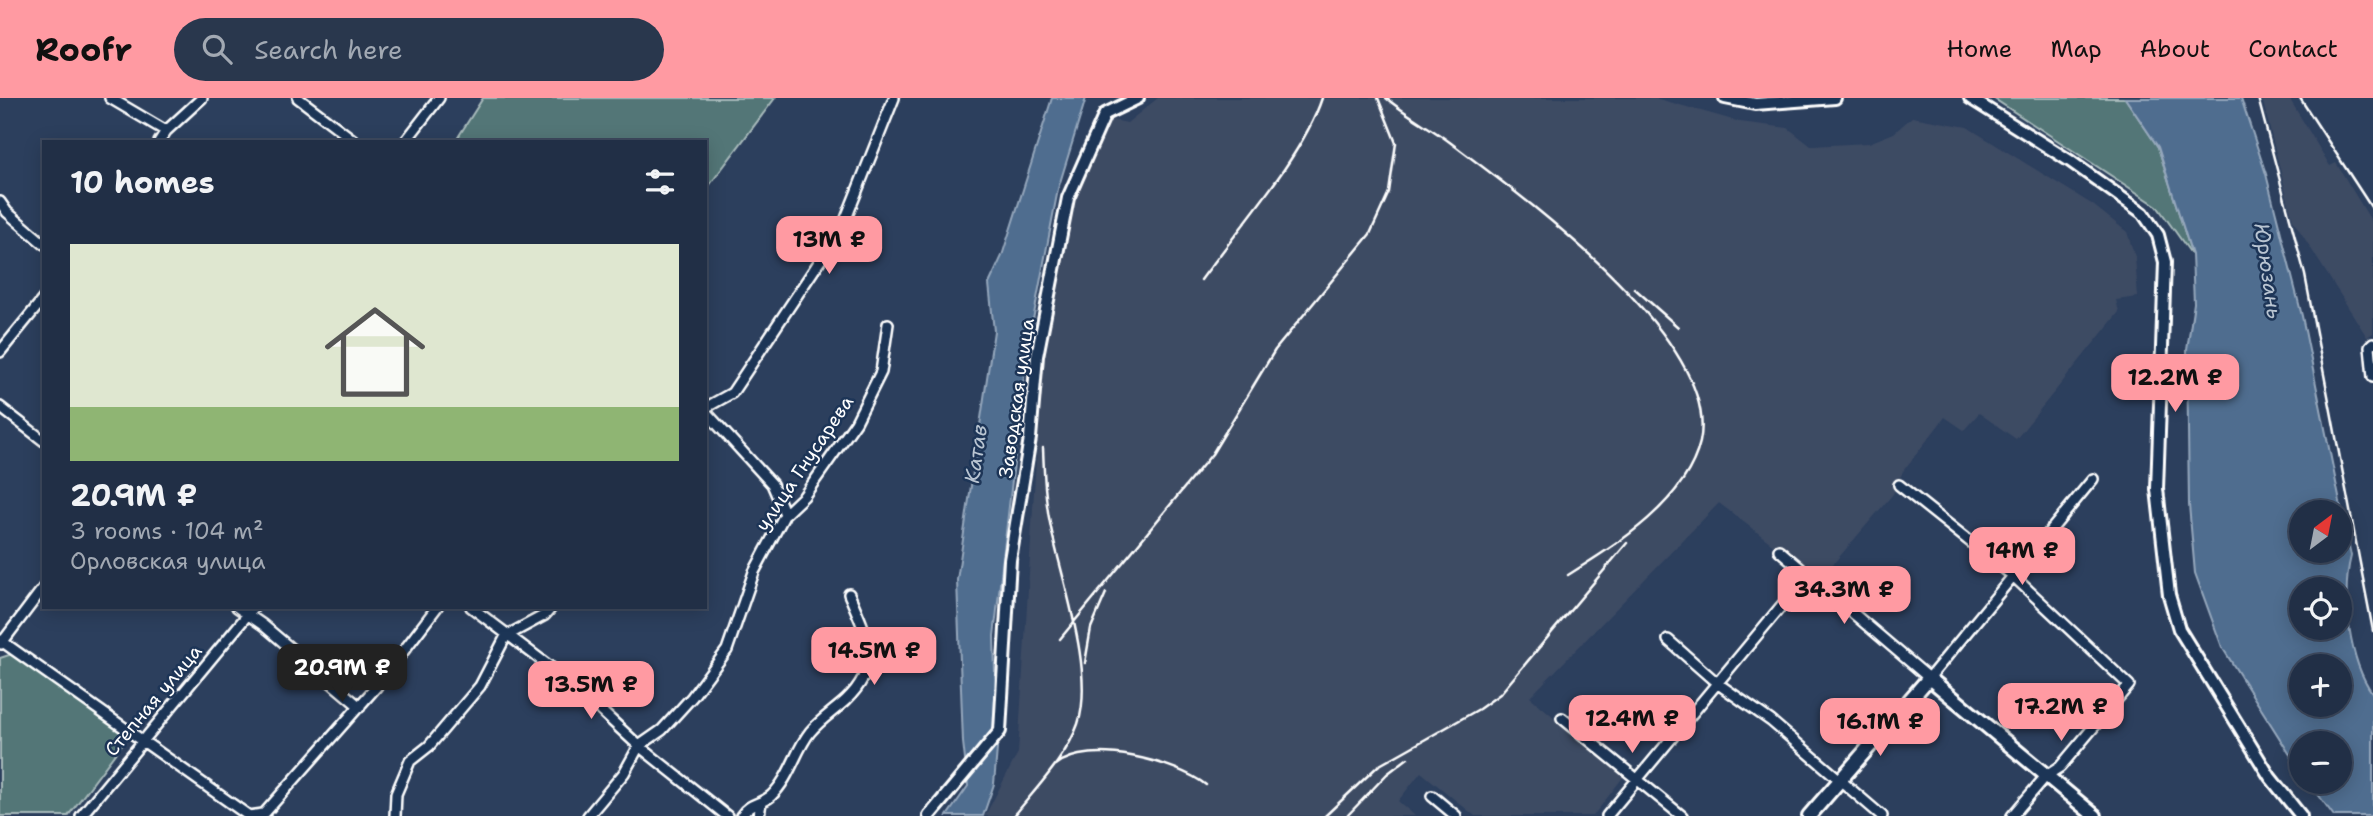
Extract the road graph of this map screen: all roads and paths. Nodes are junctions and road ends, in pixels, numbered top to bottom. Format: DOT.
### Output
graph roads {
  1 [pos="110,98"];
  2 [pos="202,98"];
  3 [pos="298,98"];
  4 [pos="439,98"];
  5 [pos="894,98"];
  6 [pos="1138,98"];
  7 [pos="1725,98"];
  8 [pos="1835,98"];
  9 [pos="1970,98"];
  10 [pos="166,131"];
  11 [pos="160,140"];
  12 [pos="353,140"];
  13 [pos="407,140"];
  14 [pos="0,202"];
  15 [pos="42,242"];
  16 [pos="42,300"];
  17 [pos="888,324"];
  18 [pos="2373,343"];
  19 [pos="0,352"];
  20 [pos="2373,377"];
  21 [pos="0,407"];
  22 [pos="707,408"];
  23 [pos="707,411"];
  24 [pos="42,439"];
  25 [pos="2093,480"];
  26 [pos="1899,485"];
  27 [pos="785,514"];
  28 [pos="1779,550"];
  29 [pos="1807,575"];
  30 [pos="2012,575"];
  31 [pos="42,590"];
  32 [pos="849,594"];
  33 [pos="239,609"];
  34 [pos="252,609"];
  35 [pos="435,609"];
  36 [pos="473,609"];
  37 [pos="550,609"];
  38 [pos="247,616"];
  39 [pos="506,636"];
  40 [pos="1668,639"];
  41 [pos="1,642"];
  42 [pos="1929,678"];
  43 [pos="1717,683"];
  44 [pos="360,707"];
  45 [pos="1562,718"];
  46 [pos="141,742"];
  47 [pos="639,746"];
  48 [pos="2046,776"];
  49 [pos="1639,780"];
  50 [pos="1839,780"];
  51 [pos="1432,796"];
  52 [pos="761,802"];
  53 [pos="263,815"];
  54 [pos="81,816"];
  55 [pos="395,816"];
  56 [pos="588,816"];
  57 [pos="727,816"];
  58 [pos="741,816"];
  59 [pos="759,816"];
  60 [pos="929,816"];
  61 [pos="1456,816"];
  62 [pos="1607,816"];
  63 [pos="1682,816"];
  64 [pos="1809,816"];
  65 [pos="1882,816"];
  66 [pos="2012,816"];
  67 [pos="2095,816"];
  68 [pos="2301,816"];
  1 -- 10 [label="street"];
  2 -- 10 [label="street"];
  3 -- 12 [label="street"];
  4 -- 13 [label="street"];
  5 -- 22 [label="street"];
  6 -- 60 [label="street, Заводская улица"];
  7 -- 8 [label="street"];
  9 -- 68 [label="street"];
  10 -- 11 [label="street"];
  14 -- 15 [label="street"];
  16 -- 19 [label="street"];
  17 -- 27 [label="street, улица Гнусарева"];
  18 -- 20 [label="street"];
  21 -- 24 [label="street"];
  23 -- 27 [label="street"];
  25 -- 30 [label="street"];
  26 -- 30 [label="street"];
  27 -- 47 [label="street, улица Гнусарева"];
  28 -- 29 [label="street"];
  29 -- 42 [label="street"];
  29 -- 43 [label="street"];
  30 -- 42 [label="street"];
  30 -- 48 [label="street"];
  31 -- 41 [label="street"];
  32 -- 52 [label="street"];
  33 -- 38 [label="street"];
  34 -- 38 [label="street, Степная улица"];
  35 -- 44 [label="street"];
  36 -- 39 [label="street"];
  37 -- 39 [label="street"];
  38 -- 44 [label="street"];
  38 -- 46 [label="street, Степная улица"];
  39 -- 47 [label="street"];
  39 -- 55 [label="street"];
  40 -- 43 [label="street"];
  41 -- 46 [label="street"];
  42 -- 48 [label="main road"];
  42 -- 50 [label="main road"];
  43 -- 49 [label="street"];
  43 -- 50 [label="street"];
  44 -- 53 [label="street"];
  45 -- 49 [label="street"];
  46 -- 53 [label="street"];
  46 -- 54 [label="street, Степная улица"];
  47 -- 56 [label="street, улица Гнусарева"];
  47 -- 57 [label="street"];
  48 -- 66 [label="street"];
  48 -- 67 [label="main road"];
  49 -- 62 [label="street"];
  49 -- 63 [label="street"];
  50 -- 64 [label="main road"];
  50 -- 65 [label="street"];
  51 -- 61 [label="street"];
  52 -- 58 [label="street"];
  52 -- 59 [label="street"];
}
